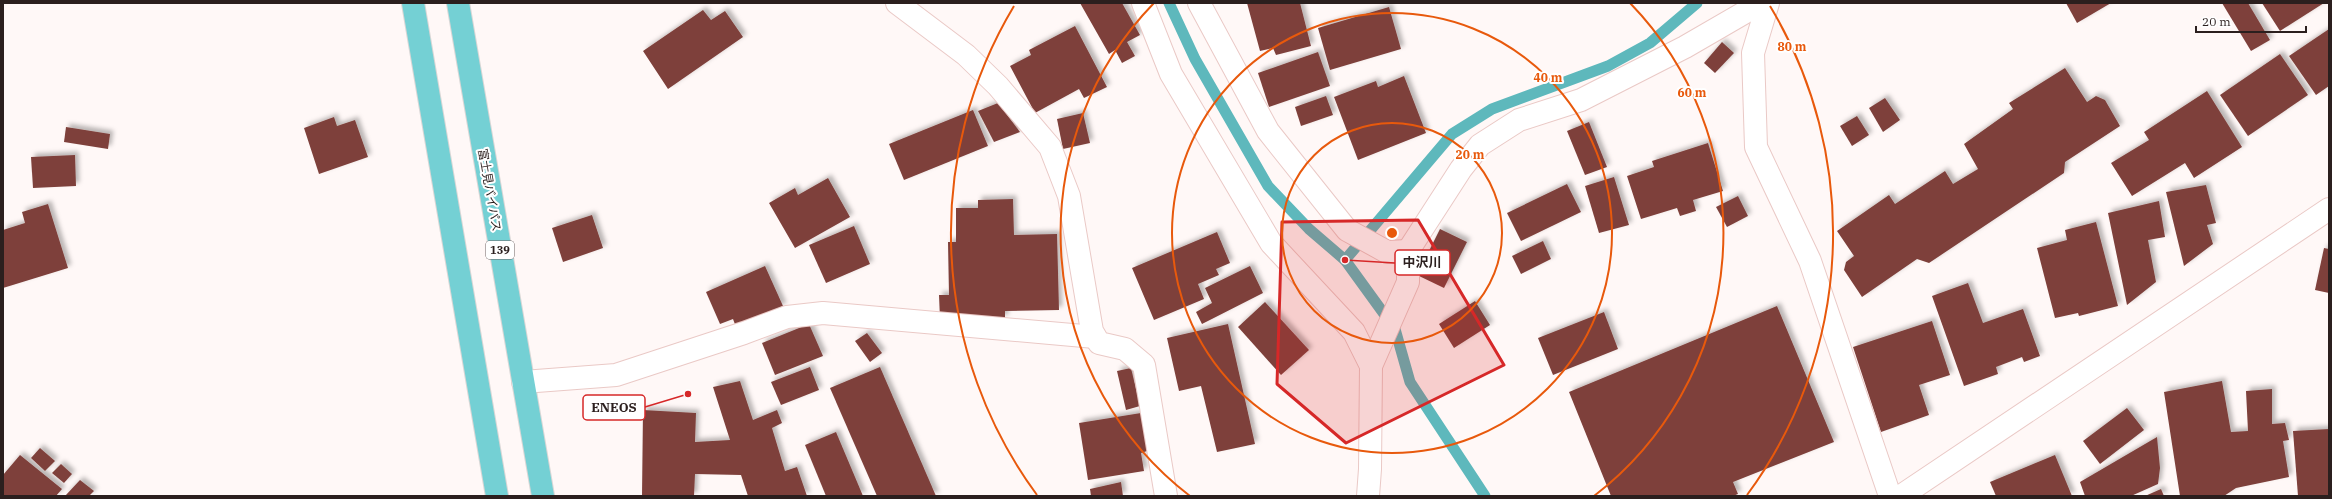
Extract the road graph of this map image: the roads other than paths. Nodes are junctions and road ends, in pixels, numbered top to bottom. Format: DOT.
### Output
graph roads {
  1 [pos="413,3"];
  2 [pos="458,3"];
  3 [pos="897,3"];
  4 [pos="1143,3"];
  5 [pos="1199,3"];
  6 [pos="1761,3"];
  7 [pos="1768,3"];
  8 [pos="2329,209"];
  9 [pos="1408,251"];
  10 [pos="1095,337"];
  11 [pos="1371,366"];
  12 [pos="523,382"];
  13 [pos="497,496"];
  14 [pos="543,496"];
  15 [pos="1166,496"];
  16 [pos="1368,496"];
  17 [pos="1890,496"];
  18 [pos="1901,496"];
  1 -- 13 [label="highway"];
  2 -- 12 [label="highway, 富士見バイパス / 139"];
  3 -- 10 [label="street"];
  4 -- 11 [label="street"];
  5 -- 9 [label="street"];
  6 -- 9 [label="street"];
  7 -- 17 [label="street"];
  8 -- 18 [label="street"];
  9 -- 11 [label="street"];
  10 -- 12 [label="street"];
  10 -- 15 [label="street"];
  11 -- 16 [label="street"];
  12 -- 14 [label="highway, 富士見バイパス / 139"];
}
